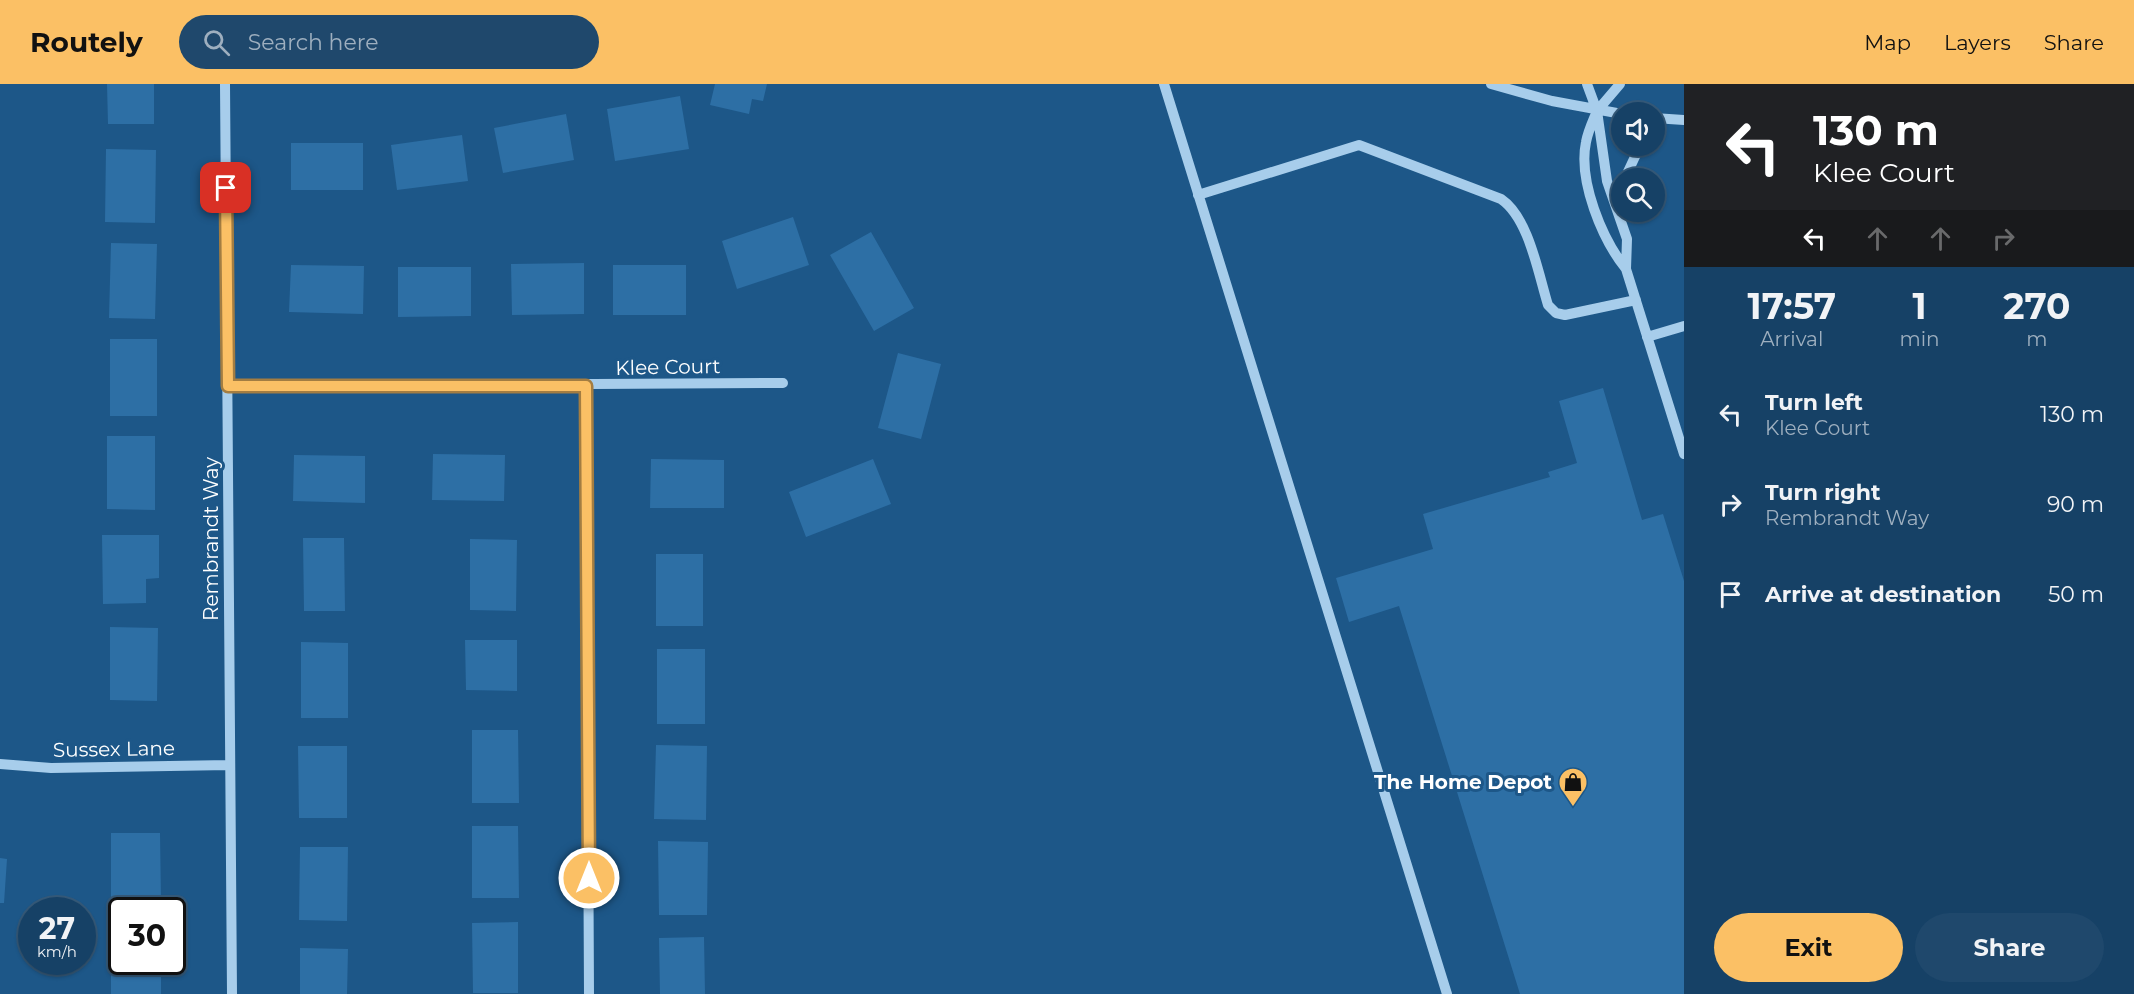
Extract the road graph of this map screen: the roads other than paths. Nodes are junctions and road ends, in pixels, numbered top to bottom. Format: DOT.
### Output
graph roads {
  1 [pos="225,84"];
  2 [pos="1164,84"];
  3 [pos="1491,84"];
  4 [pos="1587,84"];
  5 [pos="1620,84"];
  6 [pos="1597,111"];
  7 [pos="1611,113"];
  8 [pos="1665,119"];
  9 [pos="1684,120"];
  10 [pos="1611,191"];
  11 [pos="1198,195"];
  12 [pos="1620,222"];
  13 [pos="1626,269"];
  14 [pos="1636,300"];
  15 [pos="1684,327"];
  16 [pos="1647,337"];
  17 [pos="783,383"];
  18 [pos="228,386"];
  19 [pos="586,386"];
  20 [pos="1684,454"];
  21 [pos="0,764"];
  22 [pos="229,765"];
  23 [pos="231,994"];
  24 [pos="589,994"];
  25 [pos="1447,994"];
  1 -- 18 [label="street, Rembrandt Way"];
  2 -- 11 [label="street"];
  3 -- 6 [label="street"];
  4 -- 6 [label="street"];
  5 -- 6 [label="street"];
  6 -- 7 [label="street"];
  6 -- 10 [label="street"];
  6 -- 13 [label="street"];
  8 -- 9 [label="street"];
  11 -- 14 [label="street"];
  11 -- 25 [label="street"];
  12 -- 13 [label="street"];
  13 -- 14 [label="street"];
  14 -- 16 [label="street"];
  15 -- 16 [label="street"];
  16 -- 20 [label="street"];
  17 -- 19 [label="street, Klee Court"];
  18 -- 19 [label="street, Klee Court"];
  18 -- 22 [label="street, Rembrandt Way"];
  19 -- 24 [label="street"];
  21 -- 22 [label="street, Sussex Lane"];
  22 -- 23 [label="street, Rembrandt Way"];
}
